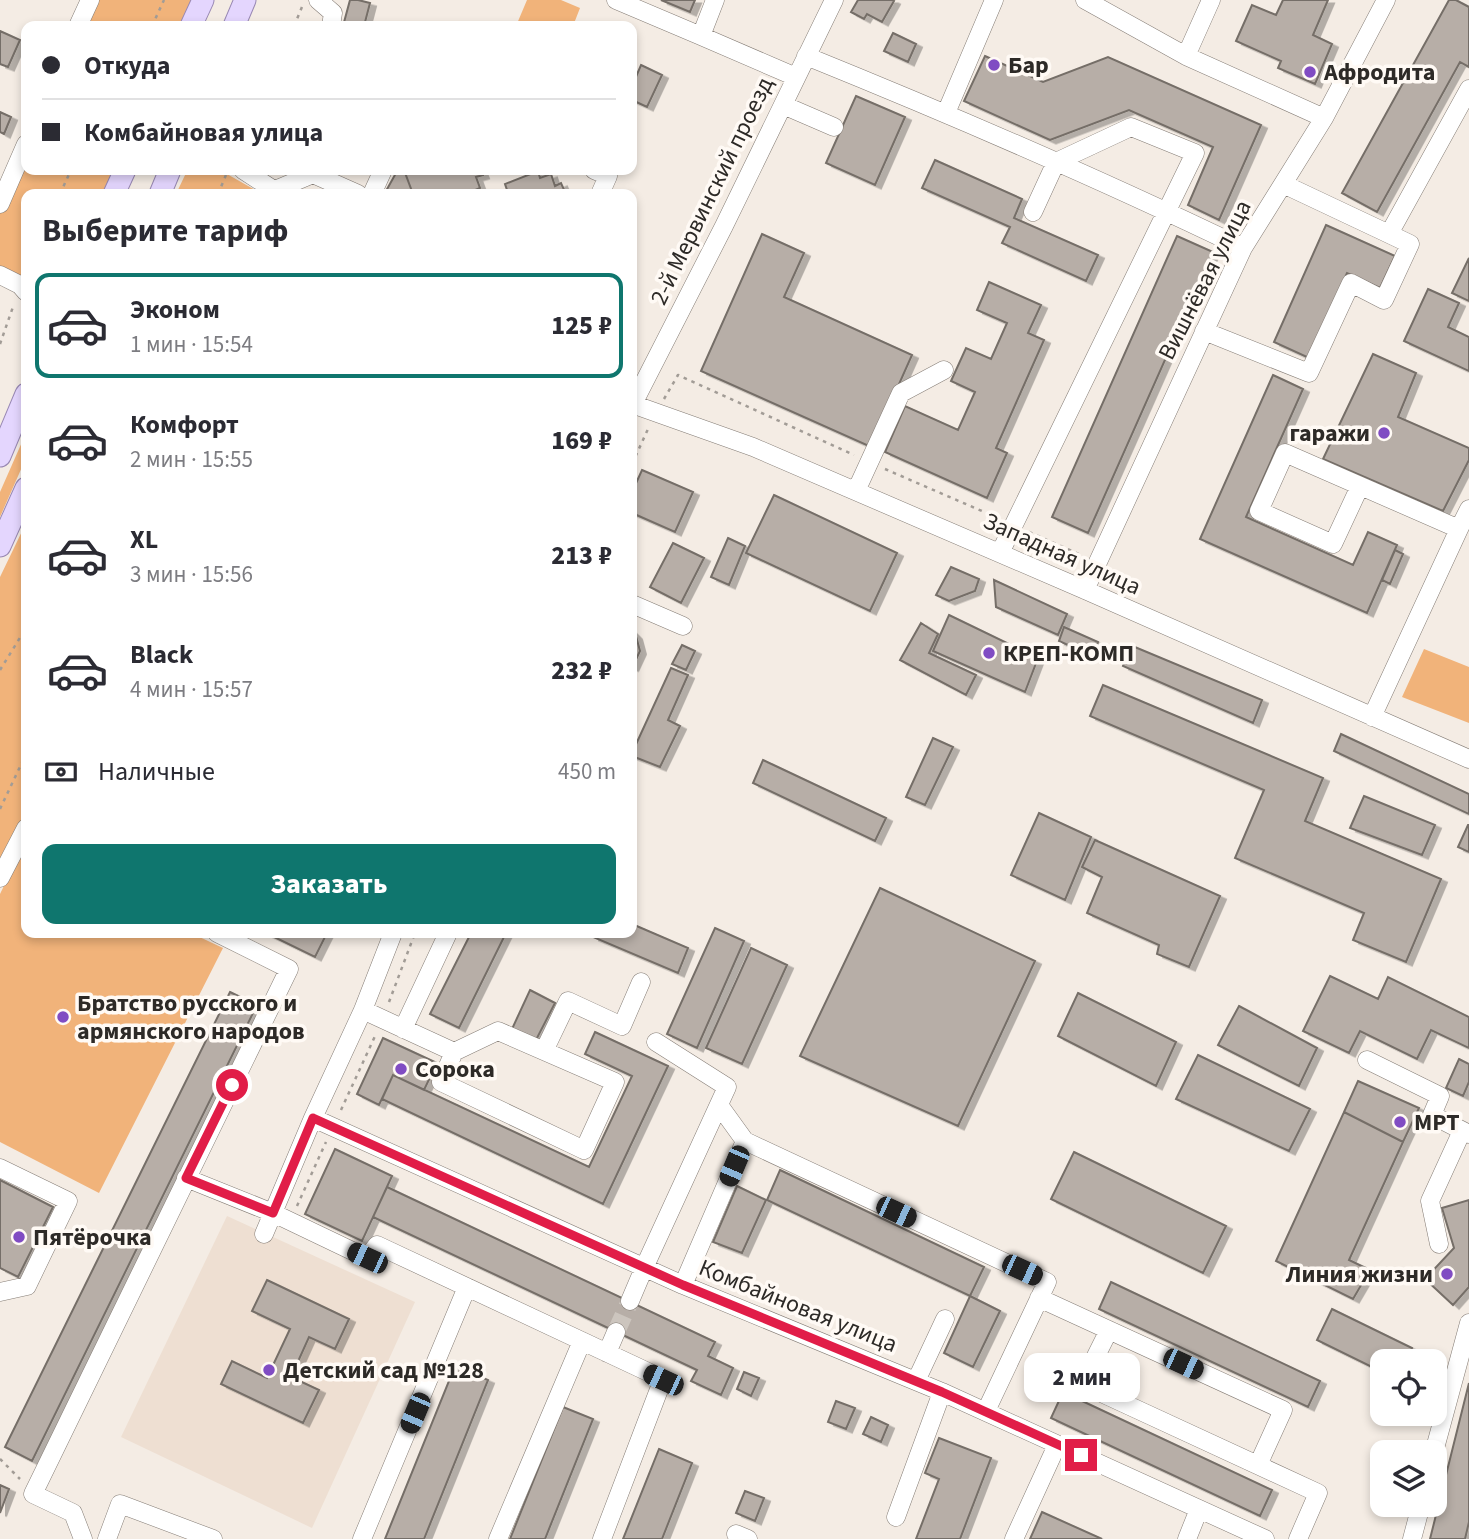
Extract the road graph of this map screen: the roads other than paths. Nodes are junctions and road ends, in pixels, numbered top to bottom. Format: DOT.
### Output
graph roads {
  1 [pos="90,0"];
  2 [pos="203,0"];
  3 [pos="245,0"];
  4 [pos="318,0"];
  5 [pos="616,0"];
  6 [pos="715,0"];
  7 [pos="834,0"];
  8 [pos="994,0"];
  9 [pos="1084,0"];
  10 [pos="1211,0"];
  11 [pos="1386,0"];
  12 [pos="80,21"];
  13 [pos="193,21"];
  14 [pos="236,21"];
  15 [pos="332,21"];
  16 [pos="701,36"];
  17 [pos="806,56"];
  18 [pos="1186,56"];
  19 [pos="796,77"];
  20 [pos="1469,89"];
  21 [pos="783,105"];
  22 [pos="946,113"];
  23 [pos="1324,118"];
  24 [pos="834,127"];
  25 [pos="21,156"];
  26 [pos="1056,162"];
  27 [pos="251,175"];
  28 [pos="311,175"];
  29 [pos="315,175"];
  30 [pos="1283,184"];
  31 [pos="272,189"];
  32 [pos="283,189"];
  33 [pos="347,189"];
  34 [pos="0,204"];
  35 [pos="1033,212"];
  36 [pos="1167,212"];
  37 [pos="1389,234"];
  38 [pos="1243,248"];
  39 [pos="0,275"];
  40 [pos="21,287"];
  41 [pos="1204,331"];
  42 [pos="944,370"];
  43 [pos="637,395"];
  44 [pos="21,406"];
  45 [pos="637,406"];
  46 [pos="0,456"];
  47 [pos="1360,486"];
  48 [pos="856,491"];
  49 [pos="21,499"];
  50 [pos="1469,509"];
  51 [pos="1459,529"];
  52 [pos="0,546"];
  53 [pos="1000,554"];
  54 [pos="1085,590"];
  55 [pos="637,606"];
  56 [pos="683,626"];
  57 [pos="1372,717"];
  58 [pos="1469,759"];
  59 [pos="21,841"];
  60 [pos="0,878"];
  61 [pos="227,938"];
  62 [pos="391,938"];
  63 [pos="447,938"];
  64 [pos="641,982"];
  65 [pos="363,1010"];
  66 [pos="403,1029"];
  67 [pos="656,1042"];
  68 [pos="544,1051"];
  69 [pos="454,1052"];
  70 [pos="1367,1060"];
  71 [pos="719,1105"];
  72 [pos="313,1118"];
  73 [pos="1465,1133"];
  74 [pos="745,1142"];
  75 [pos="0,1168"];
  76 [pos="186,1178"];
  77 [pos="273,1213"];
  78 [pos="264,1234"];
  79 [pos="1439,1244"];
  80 [pos="644,1268"];
  81 [pos="683,1285"];
  82 [pos="467,1287"];
  83 [pos="0,1292"];
  84 [pos="1039,1298"];
  85 [pos="630,1301"];
  86 [pos="945,1319"];
  87 [pos="1469,1324"];
  88 [pos="1109,1330"];
  89 [pos="616,1332"];
  90 [pos="582,1341"];
  91 [pos="607,1353"];
  92 [pos="916,1381"];
  93 [pos="942,1392"];
  94 [pos="986,1411"];
  95 [pos="1437,1440"];
  96 [pos="1057,1445"];
  97 [pos="1258,1465"];
  98 [pos="1199,1509"];
  99 [pos="897,1517"];
  100 [pos="1418,1517"];
  101 [pos="83,1539"];
  102 [pos="107,1539"];
  103 [pos="213,1539"];
  104 [pos="362,1539"];
  105 [pos="498,1539"];
  106 [pos="602,1539"];
  107 [pos="1014,1539"];
  108 [pos="1187,1539"];
  109 [pos="1265,1539"];
  110 [pos="1298,1539"];
  111 [pos="1412,1539"];
  1 -- 12 [label="street"];
  2 -- 13 [label="main road"];
  3 -- 14 [label="main road"];
  4 -- 15 [label="street"];
  5 -- 16 [label="street"];
  6 -- 16 [label="street"];
  7 -- 17 [label="street, 2-й Мервинский проезд"];
  8 -- 22 [label="street"];
  9 -- 18 [label="street"];
  10 -- 18 [label="street"];
  11 -- 23 [label="street, Вишнёвая улица"];
  16 -- 19 [label="street"];
  17 -- 19 [label="street, 2-й Мервинский проезд"];
  17 -- 22 [label="street"];
  18 -- 23 [label="street"];
  19 -- 21 [label="street, 2-й Мервинский проезд"];
  20 -- 37 [label="street"];
  21 -- 24 [label="street"];
  21 -- 43 [label="street, 2-й Мервинский проезд"];
  22 -- 26 [label="street"];
  23 -- 30 [label="street, Вишнёвая улица"];
  25 -- 34 [label="street"];
  26 -- 35 [label="street"];
  26 -- 36 [label="street"];
  26 -- 36 [label="street"];
  27 -- 31 [label="street"];
  28 -- 32 [label="street"];
  29 -- 33 [label="street"];
  30 -- 37 [label="street"];
  30 -- 38 [label="street, Вишнёвая улица"];
  36 -- 38 [label="street"];
  36 -- 53 [label="street"];
  37 -- 41 [label="street"];
  38 -- 41 [label="street, Вишнёвая улица"];
  39 -- 40 [label="street"];
  41 -- 54 [label="street, Вишнёвая улица"];
  42 -- 48 [label="street"];
  44 -- 46 [label="main road"];
  45 -- 48 [label="street, Западная улица"];
  47 -- 47 [label="street"];
  47 -- 51 [label="street"];
  48 -- 53 [label="street, Западная улица"];
  49 -- 52 [label="main road"];
  50 -- 51 [label="street"];
  51 -- 57 [label="street"];
  53 -- 54 [label="street, Западная улица"];
  54 -- 57 [label="street, Западная улица"];
  55 -- 56 [label="street"];
  57 -- 58 [label="street, Западная улица"];
  59 -- 60 [label="street"];
  61 -- 76 [label="street"];
  62 -- 65 [label="street"];
  63 -- 66 [label="street"];
  64 -- 68 [label="street"];
  65 -- 66 [label="street"];
  65 -- 72 [label="street"];
  66 -- 69 [label="street"];
  67 -- 71 [label="street"];
  68 -- 69 [label="street"];
  68 -- 69 [label="street"];
  70 -- 73 [label="street"];
  71 -- 74 [label="street"];
  71 -- 80 [label="street"];
  72 -- 77 [label="street"];
  72 -- 80 [label="street, Комбайновая улица"];
  73 -- 79 [label="street"];
  74 -- 81 [label="street"];
  74 -- 84 [label="street"];
  75 -- 83 [label="street"];
  76 -- 77 [label="street"];
  76 -- 101 [label="street"];
  77 -- 78 [label="street"];
  77 -- 82 [label="street"];
  80 -- 81 [label="street, Комбайновая улица"];
  80 -- 85 [label="street"];
  81 -- 92 [label="street, Комбайновая улица"];
  82 -- 90 [label="street"];
  82 -- 104 [label="street"];
  84 -- 88 [label="street"];
  84 -- 94 [label="street"];
  86 -- 92 [label="street"];
  87 -- 95 [label="street"];
  88 -- 97 [label="street"];
  88 -- 97 [label="street"];
  89 -- 91 [label="street"];
  90 -- 91 [label="street"];
  90 -- 105 [label="street"];
  91 -- 106 [label="street"];
  92 -- 93 [label="street, Комбайновая улица"];
  93 -- 94 [label="street, Комбайновая улица"];
  93 -- 99 [label="street"];
  94 -- 96 [label="street, Комбайновая улица"];
  96 -- 98 [label="street, Комбайновая улица"];
  96 -- 107 [label="street"];
  97 -- 110 [label="street"];
  98 -- 108 [label="street"];
  98 -- 109 [label="street, Комбайновая улица"];
  100 -- 111 [label="street"];
  102 -- 103 [label="street"];
}
